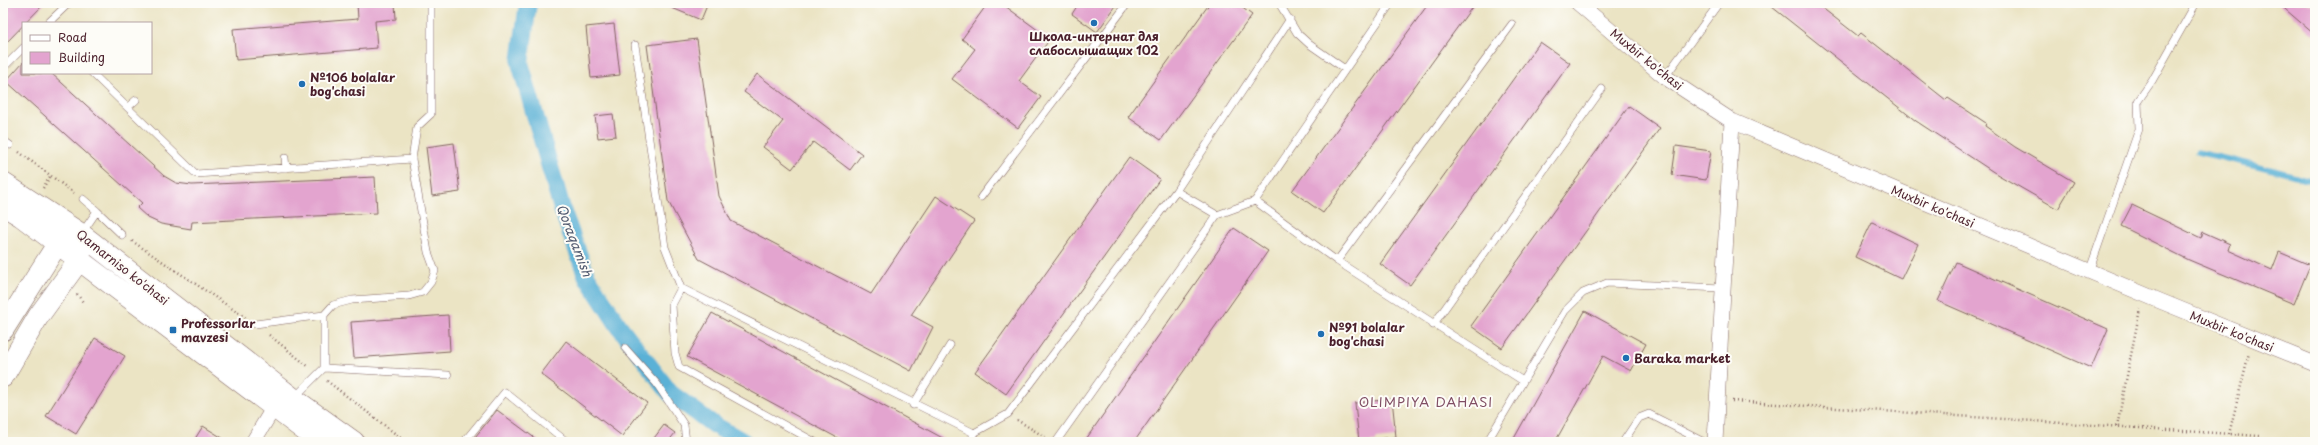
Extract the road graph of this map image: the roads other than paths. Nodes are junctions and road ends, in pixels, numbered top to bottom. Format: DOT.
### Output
graph roads {
  1 [pos="69,3"];
  2 [pos="431,3"];
  3 [pos="1128,3"];
  4 [pos="1279,3"];
  5 [pos="1391,3"];
  6 [pos="1578,3"];
  7 [pos="1719,3"];
  8 [pos="2196,3"];
  9 [pos="1290,18"];
  10 [pos="49,22"];
  11 [pos="1512,24"];
  12 [pos="635,45"];
  13 [pos="22,49"];
  14 [pos="3,68"];
  15 [pos="1345,69"];
  16 [pos="93,74"];
  17 [pos="1665,77"];
  18 [pos="1602,89"];
  19 [pos="136,100"];
  20 [pos="128,108"];
  21 [pos="1732,121"];
  22 [pos="3,140"];
  23 [pos="10,145"];
  24 [pos="285,158"];
  25 [pos="412,159"];
  26 [pos="286,168"];
  27 [pos="3,182"];
  28 [pos="1176,191"];
  29 [pos="981,197"];
  30 [pos="83,199"];
  31 [pos="1255,201"];
  32 [pos="3,205"];
  33 [pos="97,210"];
  34 [pos="1217,215"];
  35 [pos="81,234"];
  36 [pos="122,235"];
  37 [pos="58,243"];
  38 [pos="80,259"];
  39 [pos="1337,261"];
  40 [pos="2090,272"];
  41 [pos="681,288"];
  42 [pos="1722,288"];
  43 [pos="324,315"];
  44 [pos="255,324"];
  45 [pos="1433,325"];
  46 [pos="3,330"];
  47 [pos="950,345"];
  48 [pos="626,348"];
  49 [pos="2315,364"];
  50 [pos="324,368"];
  51 [pos="448,375"];
  52 [pos="3,377"];
  53 [pos="1523,381"];
  54 [pos="294,399"];
  55 [pos="913,405"];
  56 [pos="274,407"];
  57 [pos="974,433"];
  58 [pos="253,442"];
  59 [pos="320,442"];
  60 [pos="354,442"];
  61 [pos="464,442"];
  62 [pos="567,442"];
  63 [pos="686,442"];
  64 [pos="815,442"];
  65 [pos="971,442"];
  66 [pos="1056,442"];
  67 [pos="1487,442"];
  68 [pos="1623,442"];
  69 [pos="1704,442"];
  70 [pos="1715,442"];
  1 -- 10 [label="lane"];
  2 -- 25 [label="lane"];
  3 -- 29 [label="lane"];
  4 -- 9 [label="lane"];
  5 -- 15 [label="lane"];
  6 -- 17 [label="street, Muxbir ko'chasi"];
  7 -- 17 [label="lane"];
  8 -- 40 [label="lane"];
  9 -- 15 [label="lane"];
  9 -- 28 [label="lane"];
  11 -- 39 [label="lane"];
  12 -- 41 [label="lane"];
  13 -- 14 [label="lane"];
  15 -- 31 [label="lane"];
  16 -- 20 [label="lane"];
  17 -- 21 [label="street, Muxbir ko'chasi"];
  18 -- 45 [label="lane"];
  19 -- 20 [label="lane"];
  20 -- 26 [label="lane"];
  21 -- 40 [label="street, Muxbir ko'chasi"];
  21 -- 42 [label="street"];
  22 -- 23 [label="lane"];
  24 -- 26 [label="lane"];
  25 -- 26 [label="lane"];
  25 -- 43 [label="lane"];
  27 -- 35 [label="main road, Qamarniso ko'chasi"];
  28 -- 34 [label="lane"];
  28 -- 57 [label="lane"];
  30 -- 33 [label="lane"];
  31 -- 34 [label="lane"];
  31 -- 39 [label="lane"];
  32 -- 37 [label="main road, Qamarniso ko'chasi"];
  33 -- 35 [label="lane"];
  33 -- 36 [label="lane"];
  34 -- 66 [label="lane"];
  35 -- 37 [label="main road"];
  35 -- 38 [label="main road"];
  35 -- 54 [label="main road, Qamarniso ko'chasi"];
  37 -- 38 [label="main road, Qamarniso ko'chasi"];
  37 -- 46 [label="main road"];
  38 -- 52 [label="main road"];
  38 -- 56 [label="main road, Qamarniso ko'chasi"];
  39 -- 45 [label="lane"];
  40 -- 49 [label="street, Muxbir ko'chasi"];
  41 -- 55 [label="lane"];
  41 -- 64 [label="lane"];
  42 -- 53 [label="lane"];
  42 -- 70 [label="street"];
  43 -- 44 [label="lane"];
  43 -- 50 [label="lane"];
  45 -- 53 [label="lane"];
  47 -- 55 [label="lane"];
  48 -- 63 [label="lane"];
  50 -- 51 [label="lane"];
  50 -- 54 [label="lane"];
  53 -- 67 [label="lane"];
  54 -- 60 [label="main road, Qamarniso ko'chasi"];
  55 -- 57 [label="lane"];
  56 -- 58 [label="street"];
  56 -- 59 [label="main road, Qamarniso ko'chasi"];
  57 -- 65 [label="lane"];
  61 -- 62 [label="lane"];
  68 -- 69 [label="lane"];
}
